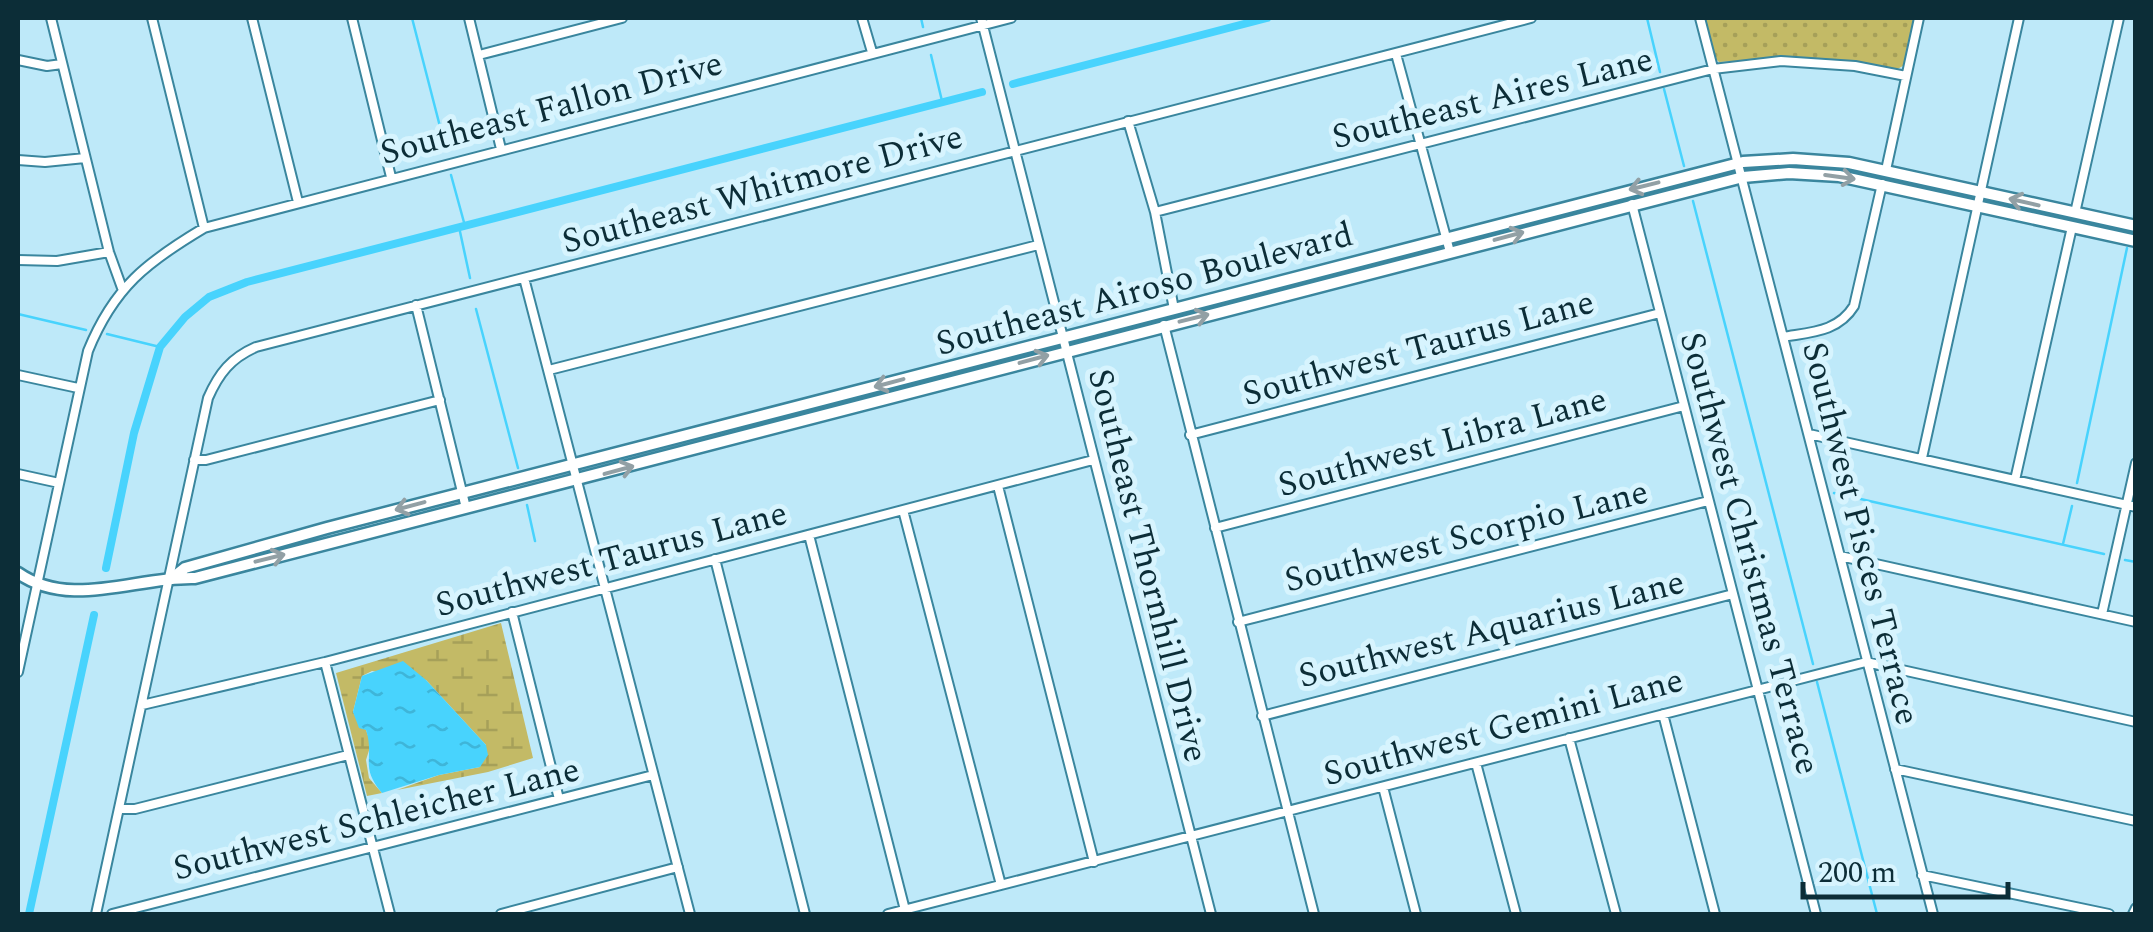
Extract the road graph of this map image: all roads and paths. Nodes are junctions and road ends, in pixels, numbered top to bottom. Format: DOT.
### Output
graph roads {
  1 [pos="51,18"];
  2 [pos="152,18"];
  3 [pos="252,18"];
  4 [pos="352,18"];
  5 [pos="470,18"];
  6 [pos="622,18"];
  7 [pos="862,18"];
  8 [pos="1012,18"];
  9 [pos="1531,18"];
  10 [pos="1700,18"];
  11 [pos="1919,18"];
  12 [pos="2019,18"];
  13 [pos="2118,18"];
  14 [pos="982,22"];
  15 [pos="872,52"];
  16 [pos="1396,54"];
  17 [pos="479,55"];
  18 [pos="18,60"];
  19 [pos="62,64"];
  20 [pos="1714,69"];
  21 [pos="1906,76"];
  22 [pos="1128,120"];
  23 [pos="1420,143"];
  24 [pos="501,149"];
  25 [pos="1014,151"];
  26 [pos="85,158"];
  27 [pos="18,160"];
  28 [pos="1740,168"];
  29 [pos="1886,170"];
  30 [pos="391,177"];
  31 [pos="1882,184"];
  32 [pos="1981,192"];
  33 [pos="298,202"];
  34 [pos="1582,202"];
  35 [pos="1632,204"];
  36 [pos="1978,206"];
  37 [pos="1155,212"];
  38 [pos="2075,213"];
  39 [pos="1586,216"];
  40 [pos="2136,226"];
  41 [pos="2072,227"];
  42 [pos="204,228"];
  43 [pos="1446,237"];
  44 [pos="2136,241"];
  45 [pos="1038,245"];
  46 [pos="109,252"];
  47 [pos="1450,252"];
  48 [pos="18,260"];
  49 [pos="524,278"];
  50 [pos="122,288"];
  51 [pos="416,305"];
  52 [pos="1174,309"];
  53 [pos="1660,313"];
  54 [pos="1164,326"];
  55 [pos="1062,337"];
  56 [pos="1783,337"];
  57 [pos="1066,351"];
  58 [pos="549,370"];
  59 [pos="18,375"];
  60 [pos="78,388"];
  61 [pos="440,400"];
  62 [pos="1684,406"];
  63 [pos="1808,434"];
  64 [pos="1190,435"];
  65 [pos="1922,458"];
  66 [pos="194,460"];
  67 [pos="1093,460"];
  68 [pos="2136,463"];
  69 [pos="573,465"];
  70 [pos="18,474"];
  71 [pos="2015,480"];
  72 [pos="577,481"];
  73 [pos="59,483"];
  74 [pos="998,486"];
  75 [pos="462,493"];
  76 [pos="1708,501"];
  77 [pos="2131,506"];
  78 [pos="466,508"];
  79 [pos="903,510"];
  80 [pos="1215,528"];
  81 [pos="809,535"];
  82 [pos="1840,556"];
  83 [pos="714,559"];
  84 [pos="18,573"];
  85 [pos="172,577"];
  86 [pos="34,583"];
  87 [pos="18,587"];
  88 [pos="605,587"];
  89 [pos="1733,594"];
  90 [pos="512,612"];
  91 [pos="2102,614"];
  92 [pos="1238,622"];
  93 [pos="2136,622"];
  94 [pos="324,662"];
  95 [pos="1866,662"];
  96 [pos="18,672"];
  97 [pos="1758,688"];
  98 [pos="142,705"];
  99 [pos="1662,714"];
  100 [pos="1262,716"];
  101 [pos="2136,722"];
  102 [pos="1569,738"];
  103 [pos="348,756"];
  104 [pos="1476,763"];
  105 [pos="1894,770"];
  106 [pos="653,775"];
  107 [pos="1383,787"];
  108 [pos="560,799"];
  109 [pos="120,809"];
  110 [pos="1288,811"];
  111 [pos="2136,821"];
  112 [pos="1191,836"];
  113 [pos="372,848"];
  114 [pos="1094,862"];
  115 [pos="678,868"];
  116 [pos="1922,875"];
  117 [pos="1000,885"];
  118 [pos="905,910"];
  119 [pos="96,914"];
  120 [pos="112,914"];
  121 [pos="390,914"];
  122 [pos="501,914"];
  123 [pos="690,914"];
  124 [pos="805,914"];
  125 [pos="888,914"];
  126 [pos="1211,914"];
  127 [pos="1314,914"];
  128 [pos="1416,914"];
  129 [pos="1516,914"];
  130 [pos="1616,914"];
  131 [pos="1715,914"];
  132 [pos="1816,914"];
  133 [pos="1932,914"];
  134 [pos="2109,914"];
  1 -- 19 [label="street"];
  2 -- 42 [label="street"];
  3 -- 33 [label="street"];
  4 -- 30 [label="street"];
  5 -- 17 [label="street"];
  6 -- 17 [label="street"];
  7 -- 15 [label="street"];
  8 -- 14 [label="street, Southeast Fallon Drive"];
  9 -- 16 [label="street, Southeast Whitmore Drive"];
  10 -- 20 [label="street, Southwest Pisces Terrace"];
  11 -- 21 [label="street"];
  12 -- 32 [label="street"];
  13 -- 38 [label="street"];
  14 -- 15 [label="street, Southeast Fallon Drive"];
  14 -- 25 [label="street, Southeast Thornhill Drive"];
  15 -- 24 [label="street, Southeast Fallon Drive"];
  16 -- 22 [label="street, Southeast Whitmore Drive"];
  16 -- 23 [label="street"];
  17 -- 24 [label="street"];
  18 -- 19 [label="street"];
  19 -- 26 [label="street"];
  20 -- 21 [label="street, Southeast Aires Lane"];
  20 -- 23 [label="street, Southeast Aires Lane"];
  20 -- 28 [label="street, Southwest Pisces Terrace"];
  21 -- 29 [label="street"];
  22 -- 25 [label="street, Southeast Whitmore Drive"];
  22 -- 37 [label="street"];
  23 -- 37 [label="street, Southeast Aires Lane"];
  23 -- 43 [label="street"];
  24 -- 30 [label="street, Southeast Fallon Drive"];
  25 -- 45 [label="street, Southeast Thornhill Drive"];
  25 -- 49 [label="street, Southeast Whitmore Drive"];
  26 -- 27 [label="street"];
  26 -- 46 [label="street"];
  28 -- 29 [label="main road, Southeast Airoso Boulevard"];
  28 -- 31 [label="main road, Southeast Airoso Boulevard, one-way"];
  28 -- 34 [label="main road, Southeast Airoso Boulevard, one-way"];
  28 -- 35 [label="main road, Southeast Airoso Boulevard"];
  28 -- 56 [label="street, Southwest Pisces Terrace"];
  29 -- 32 [label="main road, Southeast Airoso Boulevard"];
  30 -- 33 [label="street, Southeast Fallon Drive"];
  31 -- 36 [label="main road, Southeast Airoso Boulevard"];
  31 -- 56 [label="street"];
  32 -- 36 [label="street"];
  38 -- 32 [label="main road, Southeast Airoso Boulevard, one-way"];
  33 -- 42 [label="street, Southeast Fallon Drive"];
  34 -- 39 [label="main road"];
  34 -- 43 [label="main road, Southeast Airoso Boulevard"];
  35 -- 39 [label="main road, Southeast Airoso Boulevard"];
  35 -- 53 [label="street, Southwest Christmas Terrace"];
  36 -- 41 [label="main road, Southeast Airoso Boulevard"];
  36 -- 65 [label="street"];
  37 -- 52 [label="street"];
  38 -- 40 [label="main road, Southeast Airoso Boulevard"];
  47 -- 39 [label="main road, Southeast Airoso Boulevard, one-way"];
  41 -- 44 [label="main road, Southeast Airoso Boulevard"];
  41 -- 71 [label="street"];
  42 -- 50 [label="street, Southeast Fallon Drive"];
  43 -- 47 [label="street"];
  43 -- 52 [label="main road, Southeast Airoso Boulevard"];
  45 -- 55 [label="street, Southeast Thornhill Drive"];
  45 -- 58 [label="street"];
  46 -- 48 [label="street"];
  46 -- 50 [label="street"];
  54 -- 47 [label="main road, Southeast Airoso Boulevard, one-way"];
  49 -- 51 [label="street, Southeast Whitmore Drive"];
  49 -- 58 [label="street"];
  50 -- 60 [label="street, Southeast Fallon Drive"];
  51 -- 61 [label="street"];
  51 -- 66 [label="street, Southeast Whitmore Drive"];
  52 -- 55 [label="main road, Southeast Airoso Boulevard"];
  53 -- 62 [label="street, Southwest Christmas Terrace"];
  53 -- 64 [label="street, Southwest Taurus Lane"];
  54 -- 57 [label="main road, Southeast Airoso Boulevard"];
  54 -- 64 [label="street"];
  55 -- 57 [label="street, Southeast Thornhill Drive"];
  55 -- 69 [label="main road, Southeast Airoso Boulevard, one-way"];
  56 -- 63 [label="street, Southwest Pisces Terrace"];
  57 -- 67 [label="street, Southeast Thornhill Drive"];
  72 -- 57 [label="main road, Southeast Airoso Boulevard, one-way"];
  58 -- 69 [label="street"];
  59 -- 60 [label="street"];
  60 -- 73 [label="street, Southeast Fallon Drive"];
  61 -- 66 [label="street"];
  61 -- 75 [label="street"];
  62 -- 76 [label="street, Southwest Christmas Terrace"];
  62 -- 80 [label="street, Southwest Libra Lane"];
  63 -- 65 [label="street"];
  63 -- 82 [label="street, Southwest Pisces Terrace"];
  64 -- 80 [label="street"];
  65 -- 71 [label="street"];
  66 -- 85 [label="street, Southeast Whitmore Drive"];
  67 -- 74 [label="street, Southwest Taurus Lane"];
  67 -- 112 [label="street, Southeast Thornhill Drive"];
  68 -- 77 [label="street"];
  69 -- 72 [label="street"];
  69 -- 75 [label="main road, Southeast Airoso Boulevard"];
  70 -- 73 [label="street"];
  71 -- 77 [label="street"];
  72 -- 78 [label="main road, Southeast Airoso Boulevard"];
  72 -- 88 [label="street"];
  73 -- 86 [label="street, Southeast Fallon Drive"];
  74 -- 79 [label="street, Southwest Taurus Lane"];
  74 -- 114 [label="street"];
  75 -- 78 [label="street"];
  75 -- 85 [label="main road, Southeast Airoso Boulevard, one-way"];
  76 -- 89 [label="street, Southwest Christmas Terrace"];
  76 -- 92 [label="street, Southwest Scorpio Lane"];
  77 -- 91 [label="street"];
  85 -- 78 [label="main road, Southeast Airoso Boulevard, one-way"];
  79 -- 81 [label="street, Southwest Taurus Lane"];
  79 -- 117 [label="street"];
  80 -- 92 [label="street"];
  81 -- 83 [label="street, Southwest Taurus Lane"];
  81 -- 118 [label="street"];
  82 -- 91 [label="street"];
  82 -- 95 [label="street, Southwest Pisces Terrace"];
  83 -- 88 [label="street, Southwest Taurus Lane"];
  83 -- 124 [label="street"];
  84 -- 86 [label="main road, Southeast Airoso Boulevard"];
  85 -- 86 [label="main road, Southeast Airoso Boulevard"];
  85 -- 98 [label="street, Southeast Whitmore Drive"];
  86 -- 87 [label="main road"];
  86 -- 96 [label="street, Southeast Fallon Drive"];
  88 -- 90 [label="street, Southwest Taurus Lane"];
  88 -- 106 [label="street"];
  89 -- 97 [label="street, Southwest Christmas Terrace"];
  89 -- 100 [label="street, Southwest Aquarius Lane"];
  90 -- 94 [label="street, Southwest Taurus Lane"];
  90 -- 108 [label="street"];
  91 -- 93 [label="street"];
  92 -- 100 [label="street"];
  94 -- 98 [label="street, Southwest Taurus Lane"];
  94 -- 103 [label="street"];
  95 -- 97 [label="street, Southwest Gemini Lane"];
  95 -- 101 [label="street, Southwest Gemini Lane"];
  95 -- 105 [label="street, Southwest Pisces Terrace"];
  97 -- 99 [label="street, Southwest Gemini Lane"];
  97 -- 132 [label="street, Southwest Christmas Terrace"];
  98 -- 109 [label="street, Southeast Whitmore Drive"];
  99 -- 102 [label="street, Southwest Gemini Lane"];
  99 -- 131 [label="street"];
  100 -- 110 [label="street"];
  102 -- 104 [label="street, Southwest Gemini Lane"];
  102 -- 130 [label="street"];
  103 -- 109 [label="street"];
  103 -- 113 [label="street"];
  104 -- 107 [label="street, Southwest Gemini Lane"];
  104 -- 129 [label="street"];
  105 -- 111 [label="street"];
  105 -- 116 [label="street, Southwest Pisces Terrace"];
  106 -- 108 [label="street, Southwest Schleicher Lane"];
  106 -- 115 [label="street"];
  107 -- 110 [label="street, Southwest Gemini Lane"];
  107 -- 128 [label="street"];
  108 -- 113 [label="street, Southwest Schleicher Lane"];
  109 -- 119 [label="street, Southeast Whitmore Drive"];
  110 -- 112 [label="street, Southwest Gemini Lane"];
  110 -- 127 [label="street"];
  112 -- 114 [label="street, Southwest Gemini Lane"];
  112 -- 126 [label="street, Southeast Thornhill Drive"];
  113 -- 120 [label="street, Southwest Schleicher Lane"];
  113 -- 121 [label="street"];
  114 -- 117 [label="street, Southwest Gemini Lane"];
  115 -- 122 [label="street"];
  115 -- 123 [label="street"];
  116 -- 133 [label="street, Southwest Pisces Terrace"];
  116 -- 134 [label="street"];
  117 -- 118 [label="street, Southwest Gemini Lane"];
  118 -- 125 [label="street, Southwest Gemini Lane"];
}
